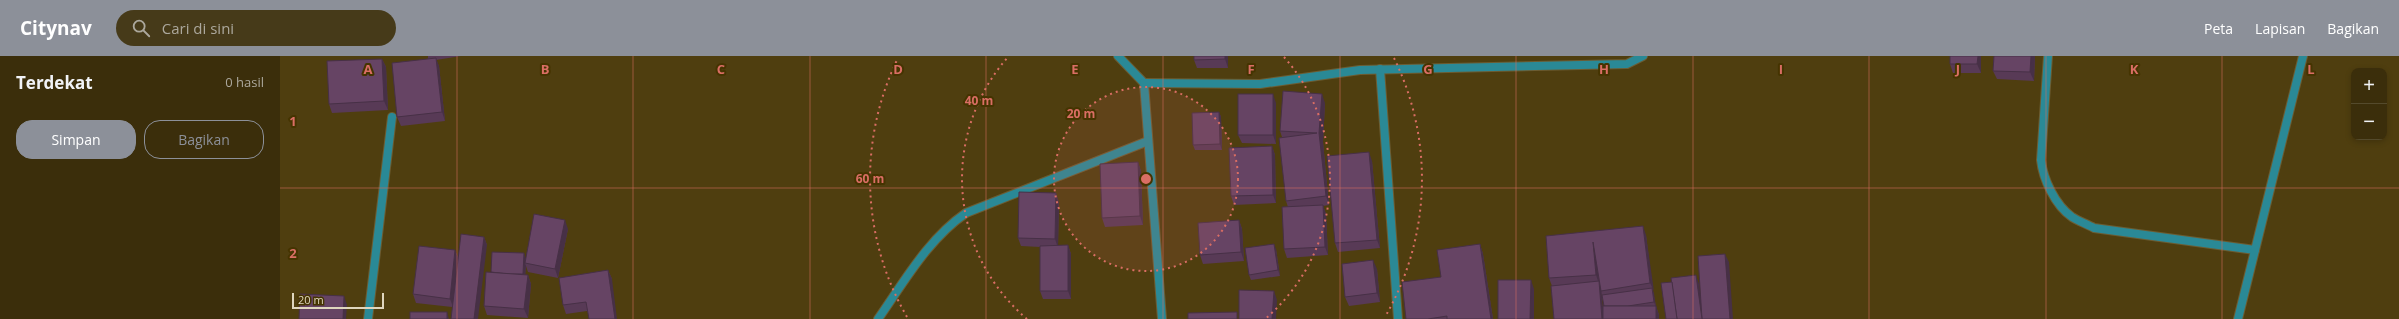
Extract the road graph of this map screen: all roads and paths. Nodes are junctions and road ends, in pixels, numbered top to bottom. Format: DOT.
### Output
graph roads {
  1 [pos="1118,56"];
  2 [pos="1643,56"];
  3 [pos="2048,56"];
  4 [pos="2303,56"];
  5 [pos="1380,69"];
  6 [pos="1144,83"];
  7 [pos="392,117"];
  8 [pos="1148,141"];
  9 [pos="2255,250"];
  10 [pos="368,319"];
  11 [pos="878,319"];
  12 [pos="1162,319"];
  13 [pos="1398,319"];
  14 [pos="2238,319"];
  1 -- 6 [label="street"];
  2 -- 5 [label="street"];
  3 -- 9 [label="street"];
  4 -- 9 [label="street"];
  5 -- 6 [label="street"];
  5 -- 13 [label="street"];
  6 -- 8 [label="street"];
  7 -- 10 [label="street"];
  8 -- 11 [label="street"];
  8 -- 12 [label="street"];
  9 -- 14 [label="street"];
}
